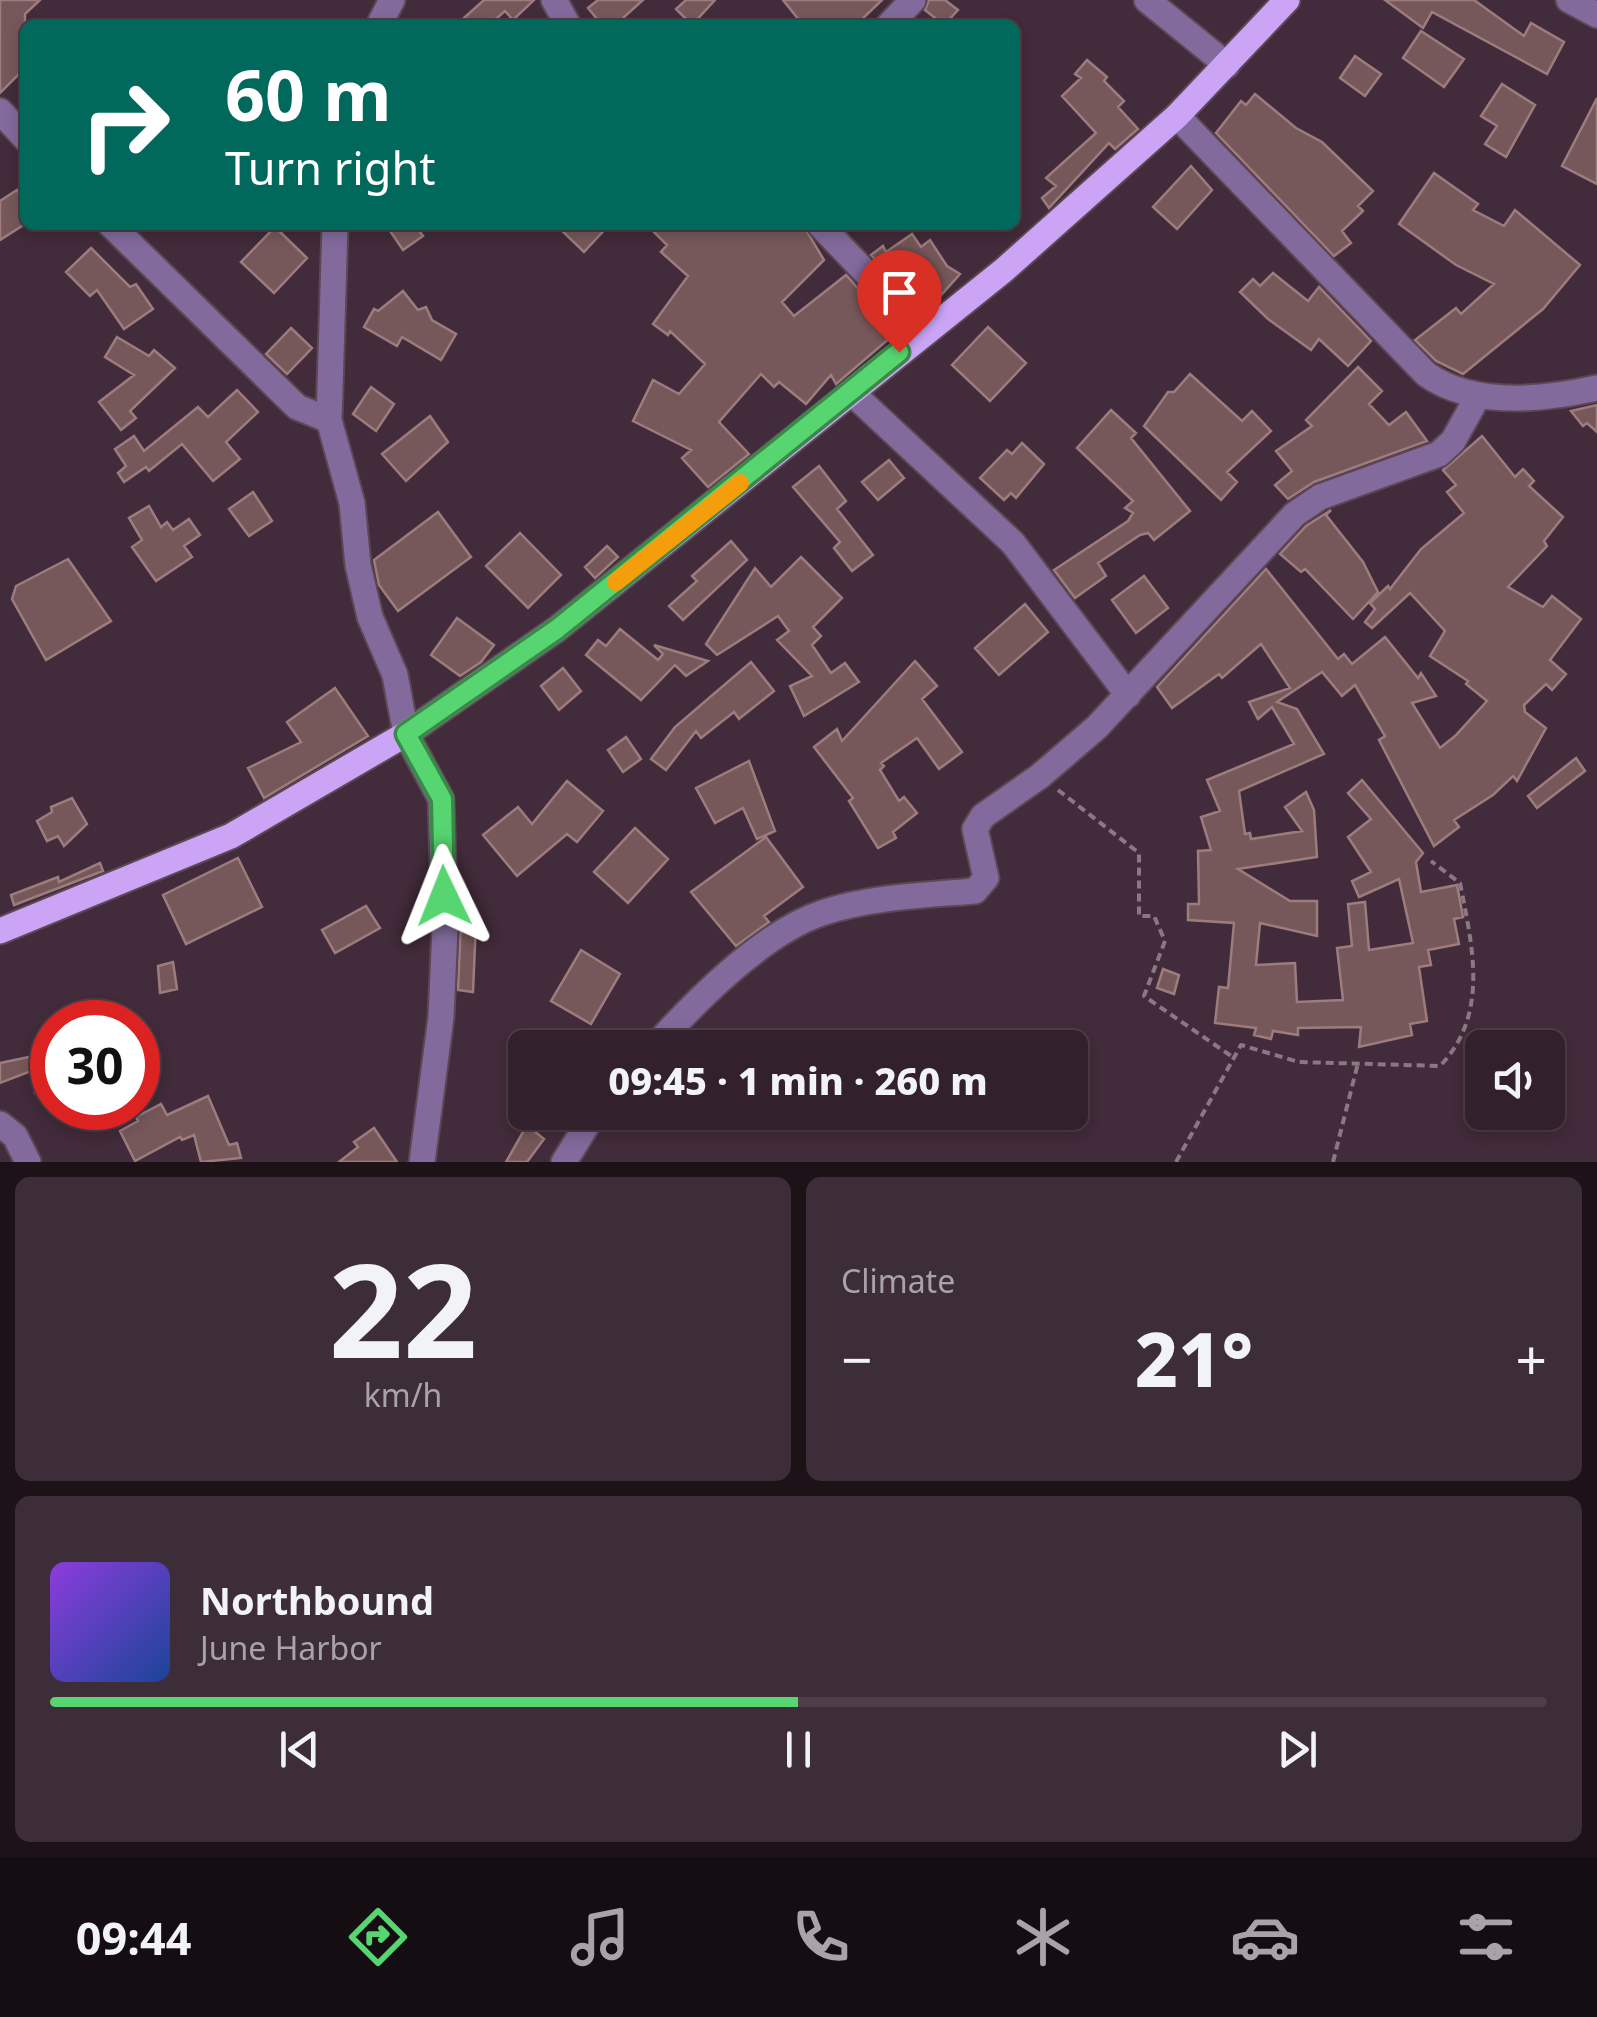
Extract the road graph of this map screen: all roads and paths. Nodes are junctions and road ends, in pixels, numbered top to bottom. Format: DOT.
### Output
graph roads {
  1 [pos="913,0"];
  2 [pos="1147,0"];
  3 [pos="1287,0"];
  4 [pos="1568,0"];
  5 [pos="1597,15"];
  6 [pos="895,20"];
  7 [pos="1227,65"];
  8 [pos="0,111"];
  9 [pos="1177,116"];
  10 [pos="20,133"];
  11 [pos="116,230"];
  12 [pos="335,230"];
  13 [pos="825,230"];
  14 [pos="922,331"];
  15 [pos="1597,388"];
  16 [pos="853,394"];
  17 [pos="1478,396"];
  18 [pos="329,420"];
  19 [pos="1128,695"];
  20 [pos="406,734"];
  21 [pos="1040,776"];
  22 [pos="1431,861"];
  23 [pos="0,931"];
  24 [pos="669,1030"];
  25 [pos="1234,1058"];
  26 [pos="1358,1063"];
  27 [pos="0,1124"];
  28 [pos="584,1130"];
  29 [pos="28,1162"];
  30 [pos="422,1162"];
  31 [pos="564,1162"];
  32 [pos="1176,1162"];
  33 [pos="1333,1162"];
  1 -- 6 [label="street"];
  2 -- 7 [label="street"];
  3 -- 7 [label="main road"];
  4 -- 5 [label="street"];
  7 -- 9 [label="main road"];
  8 -- 10 [label="street"];
  9 -- 14 [label="main road"];
  9 -- 17 [label="street"];
  11 -- 18 [label="street"];
  12 -- 18 [label="street"];
  13 -- 14 [label="street"];
  14 -- 16 [label="main road"];
  15 -- 17 [label="street"];
  16 -- 19 [label="street"];
  16 -- 20 [label="main road"];
  17 -- 19 [label="street"];
  18 -- 20 [label="street"];
  19 -- 21 [label="street"];
  20 -- 23 [label="main road"];
  20 -- 30 [label="street"];
  21 -- 24 [label="street"];
  21 -- 25 [label="path"];
  22 -- 26 [label="path"];
  25 -- 26 [label="path"];
  25 -- 32 [label="path"];
  26 -- 33 [label="path"];
  27 -- 29 [label="street"];
  28 -- 31 [label="street"];
}
